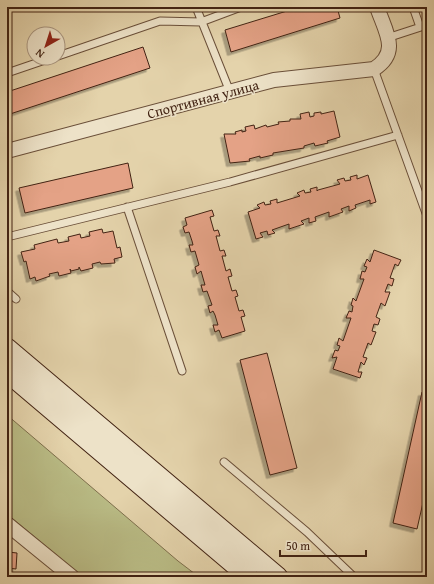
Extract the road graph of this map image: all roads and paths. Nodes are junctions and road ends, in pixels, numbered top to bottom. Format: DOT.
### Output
graph roads {
  1 [pos="196,7"];
  2 [pos="242,7"];
  3 [pos="377,7"];
  4 [pos="413,7"];
  5 [pos="201,22"];
  6 [pos="424,26"];
  7 [pos="389,43"];
  8 [pos="66,53"];
  9 [pos="28,66"];
  10 [pos="374,69"];
  11 [pos="7,73"];
  12 [pos="230,92"];
  13 [pos="398,135"];
  14 [pos="7,151"];
  15 [pos="127,207"];
  16 [pos="427,216"];
  17 [pos="7,237"];
  18 [pos="7,291"];
  19 [pos="16,299"];
  20 [pos="7,348"];
  21 [pos="182,371"];
  22 [pos="7,372"];
  23 [pos="224,462"];
  24 [pos="7,524"];
  25 [pos="244,573"];
  26 [pos="72,577"];
  27 [pos="278,577"];
  28 [pos="354,577"];
  1 -- 5 [label="lane"];
  2 -- 5 [label="lane"];
  3 -- 7 [label="street"];
  4 -- 6 [label="lane"];
  5 -- 8 [label="lane"];
  5 -- 12 [label="lane"];
  6 -- 7 [label="lane"];
  7 -- 10 [label="street"];
  9 -- 11 [label="lane"];
  10 -- 12 [label="street, Спортивная улица"];
  10 -- 13 [label="lane"];
  12 -- 14 [label="street, Спортивная улица"];
  13 -- 15 [label="lane"];
  13 -- 16 [label="lane"];
  15 -- 17 [label="lane"];
  15 -- 21 [label="lane"];
  18 -- 19 [label="lane"];
  20 -- 27 [label="street"];
  22 -- 25 [label="street"];
  23 -- 28 [label="lane"];
  24 -- 26 [label="street"];
}
